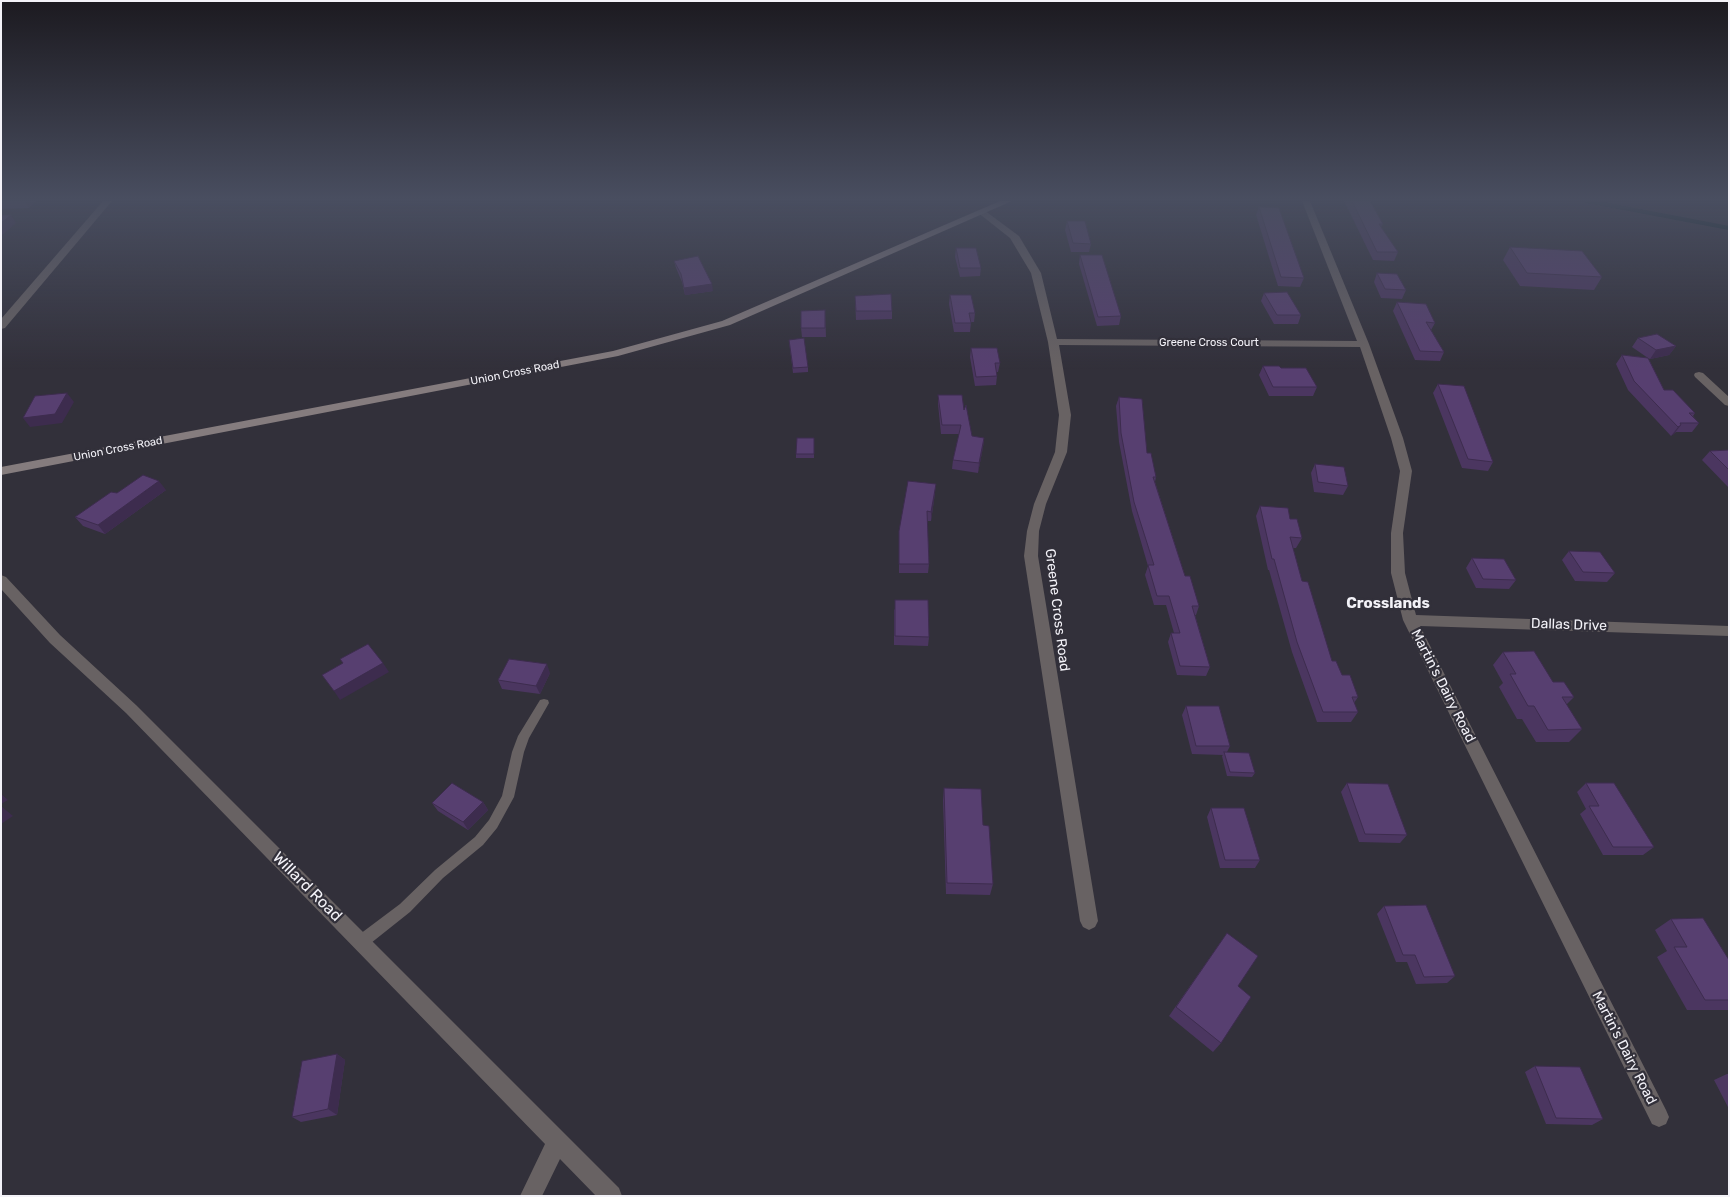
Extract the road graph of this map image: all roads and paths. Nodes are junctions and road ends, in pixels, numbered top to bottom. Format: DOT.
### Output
graph roads {
  1 [pos="60,257"];
  2 [pos="878,257"];
  3 [pos="1026,257"];
  4 [pos="1329,257"];
  5 [pos="1,326"];
  6 [pos="1053,342"];
  7 [pos="1364,344"];
  8 [pos="1699,375"];
  9 [pos="1729,403"];
  10 [pos="1,471"];
  11 [pos="1,580"];
  12 [pos="1410,620"];
  13 [pos="1729,631"];
  14 [pos="544,703"];
  15 [pos="1089,921"];
  16 [pos="361,942"];
  17 [pos="1659,1117"];
  18 [pos="557,1142"];
  19 [pos="531,1196"];
  20 [pos="611,1196"];
  1 -- 5 [label="street"];
  2 -- 10 [label="main road, Union Cross Road"];
  3 -- 6 [label="street, Greene Cross Road"];
  4 -- 7 [label="street, Martin's Dairy Road"];
  6 -- 7 [label="street, Greene Cross Court"];
  6 -- 15 [label="street, Greene Cross Road"];
  7 -- 12 [label="street, Martin's Dairy Road"];
  8 -- 9 [label="street"];
  11 -- 16 [label="street, Willard Road"];
  12 -- 13 [label="street, Dallas Drive"];
  12 -- 17 [label="street, Martin's Dairy Road"];
  14 -- 16 [label="lane"];
  16 -- 18 [label="street, Willard Road"];
  18 -- 19 [label="street"];
  18 -- 20 [label="street, Willard Road"];
}
